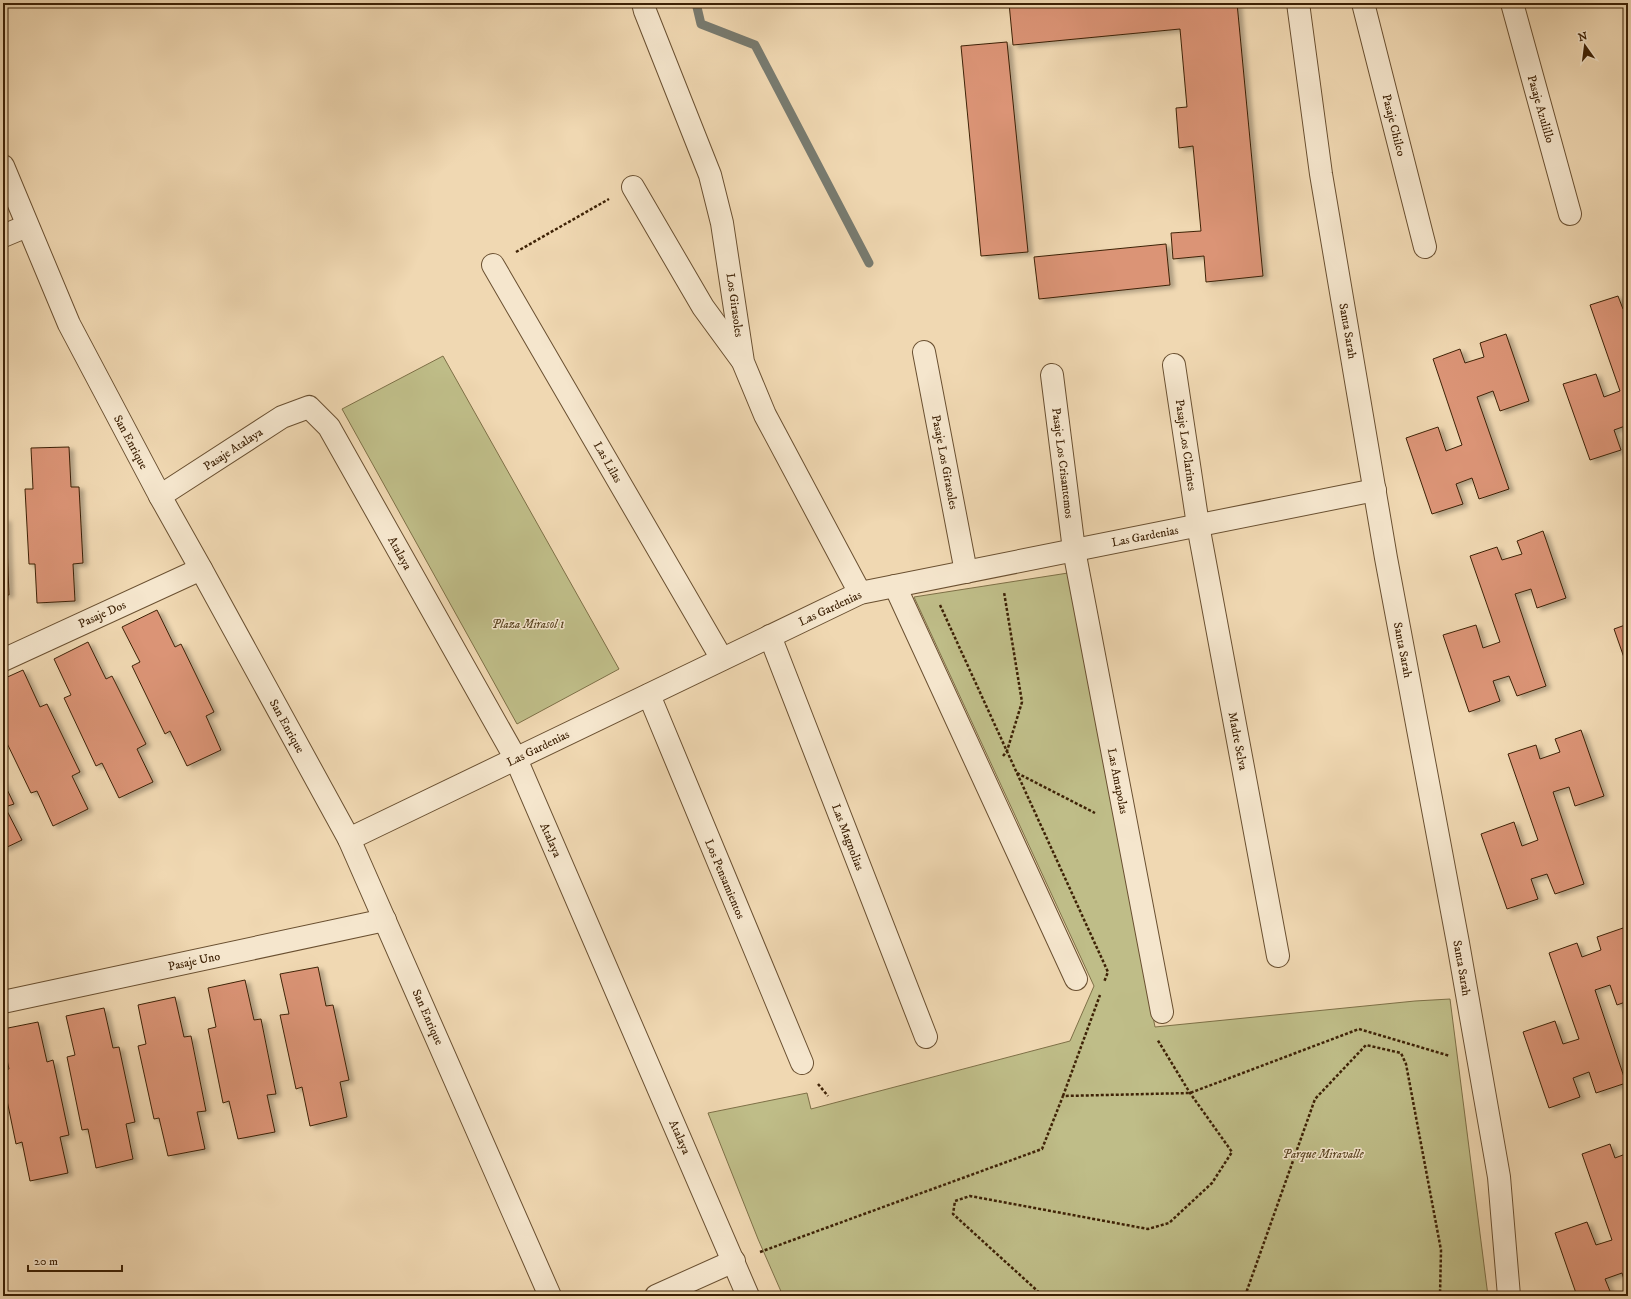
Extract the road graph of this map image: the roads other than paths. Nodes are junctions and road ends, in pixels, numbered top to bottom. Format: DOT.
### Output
graph roads {
  1 [pos="643,3"];
  2 [pos="1298,3"];
  3 [pos="1363,3"];
  4 [pos="1512,3"];
  5 [pos="3,166"];
  6 [pos="633,186"];
  7 [pos="1570,214"];
  8 [pos="27,226"];
  9 [pos="3,236"];
  10 [pos="1425,247"];
  11 [pos="494,266"];
  12 [pos="924,352"];
  13 [pos="743,362"];
  14 [pos="1174,365"];
  15 [pos="1052,375"];
  16 [pos="309,407"];
  17 [pos="1375,490"];
  18 [pos="160,496"];
  19 [pos="1198,525"];
  20 [pos="1074,550"];
  21 [pos="201,569"];
  22 [pos="966,572"];
  23 [pos="895,586"];
  24 [pos="860,593"];
  25 [pos="770,636"];
  26 [pos="722,659"];
  27 [pos="3,660"];
  28 [pos="649,695"];
  29 [pos="516,759"];
  30 [pos="349,839"];
  31 [pos="385,920"];
  32 [pos="1278,956"];
  33 [pos="1076,979"];
  34 [pos="3,1002"];
  35 [pos="1162,1012"];
  36 [pos="926,1037"];
  37 [pos="802,1063"];
  38 [pos="734,1261"];
  39 [pos="550,1296"];
  40 [pos="656,1296"];
  41 [pos="748,1296"];
  42 [pos="1508,1296"];
  1 -- 13 [label="street, Los Girasoles"];
  2 -- 17 [label="street, Santa Sarah"];
  3 -- 10 [label="street, Pasaje Chilco"];
  4 -- 7 [label="street, Pasaje Azulillo"];
  5 -- 8 [label="street, San Enrique"];
  6 -- 13 [label="street"];
  8 -- 9 [label="street"];
  8 -- 18 [label="street, San Enrique"];
  11 -- 26 [label="street, Las Lilas"];
  12 -- 22 [label="street, Pasaje Los Girasoles"];
  13 -- 24 [label="street, Los Girasoles"];
  14 -- 19 [label="street, Pasaje Los Clarines"];
  15 -- 20 [label="street, Pasaje Los Crisantemos"];
  16 -- 18 [label="street, Pasaje Atalaya"];
  16 -- 29 [label="street, Atalaya"];
  17 -- 19 [label="street, Las Gardenias"];
  17 -- 42 [label="street, Santa Sarah"];
  18 -- 21 [label="street, San Enrique"];
  19 -- 20 [label="street, Las Gardenias"];
  19 -- 32 [label="street, Madre Selva"];
  20 -- 22 [label="street, Las Gardenias"];
  20 -- 35 [label="street, Las Amapolas"];
  21 -- 27 [label="street, Pasaje Dos"];
  21 -- 30 [label="street, San Enrique"];
  22 -- 23 [label="street, Las Gardenias"];
  23 -- 24 [label="street, Las Gardenias"];
  23 -- 33 [label="street"];
  24 -- 25 [label="street, Las Gardenias"];
  25 -- 26 [label="street, Las Gardenias"];
  25 -- 36 [label="street, Las Magnolias"];
  26 -- 28 [label="street, Las Gardenias"];
  28 -- 29 [label="street, Las Gardenias"];
  28 -- 37 [label="street, Los Pensamientos"];
  29 -- 30 [label="street, Las Gardenias"];
  29 -- 38 [label="street, Atalaya"];
  30 -- 31 [label="street, San Enrique"];
  31 -- 34 [label="street, Pasaje Uno"];
  31 -- 39 [label="street, San Enrique"];
  38 -- 40 [label="street"];
  38 -- 41 [label="street, Atalaya"];
}
